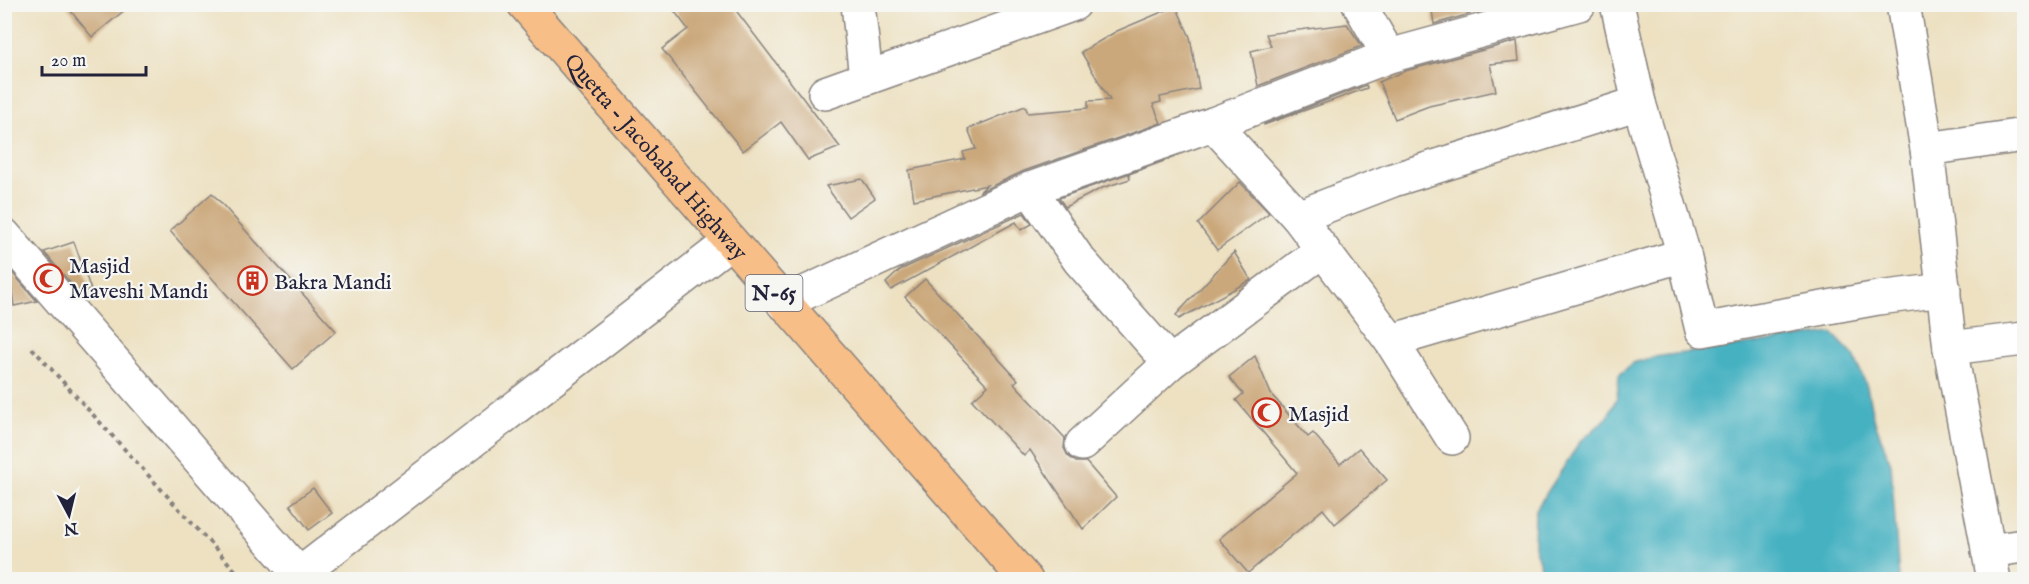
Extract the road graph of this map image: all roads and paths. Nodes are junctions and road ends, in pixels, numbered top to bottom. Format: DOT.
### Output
graph roads {
  1 [pos="524,4"];
  2 [pos="858,4"];
  3 [pos="1074,4"];
  4 [pos="1359,4"];
  5 [pos="1579,4"];
  6 [pos="1617,4"];
  7 [pos="1903,4"];
  8 [pos="1033,12"];
  9 [pos="1389,56"];
  10 [pos="866,78"];
  11 [pos="825,93"];
  12 [pos="1639,103"];
  13 [pos="1213,124"];
  14 [pos="2025,135"];
  15 [pos="1927,149"];
  16 [pos="1030,189"];
  17 [pos="1298,217"];
  18 [pos="4,236"];
  19 [pos="730,242"];
  20 [pos="1323,250"];
  21 [pos="1684,255"];
  22 [pos="1944,290"];
  23 [pos="783,303"];
  24 [pos="2025,339"];
  25 [pos="1391,341"];
  26 [pos="32,348"];
  27 [pos="1950,348"];
  28 [pos="1170,363"];
  29 [pos="1452,438"];
  30 [pos="1082,444"];
  31 [pos="2025,546"];
  32 [pos="1991,565"];
  33 [pos="296,577"];
  34 [pos="243,579"];
  35 [pos="1026,579"];
  1 -- 19 [label="highway, Quetta - Jacobabad Highway / N-65"];
  2 -- 10 [label="street"];
  3 -- 8 [label="street"];
  4 -- 9 [label="street"];
  5 -- 9 [label="street"];
  6 -- 12 [label="street"];
  7 -- 15 [label="street"];
  8 -- 10 [label="street"];
  9 -- 13 [label="street"];
  10 -- 11 [label="street"];
  12 -- 17 [label="street"];
  12 -- 21 [label="street"];
  13 -- 16 [label="street"];
  13 -- 17 [label="street"];
  14 -- 15 [label="street"];
  15 -- 22 [label="street"];
  16 -- 23 [label="street"];
  16 -- 28 [label="street"];
  17 -- 20 [label="street"];
  18 -- 33 [label="street"];
  19 -- 23 [label="highway, Quetta - Jacobabad Highway / N-65"];
  19 -- 33 [label="street"];
  20 -- 25 [label="street"];
  20 -- 28 [label="street"];
  21 -- 22 [label="street"];
  21 -- 25 [label="street"];
  22 -- 27 [label="street"];
  23 -- 35 [label="highway, Quetta - Jacobabad Highway / N-65"];
  24 -- 27 [label="street"];
  25 -- 29 [label="street"];
  26 -- 34 [label="path"];
  27 -- 32 [label="street"];
  28 -- 30 [label="street"];
  31 -- 32 [label="street"];
}
